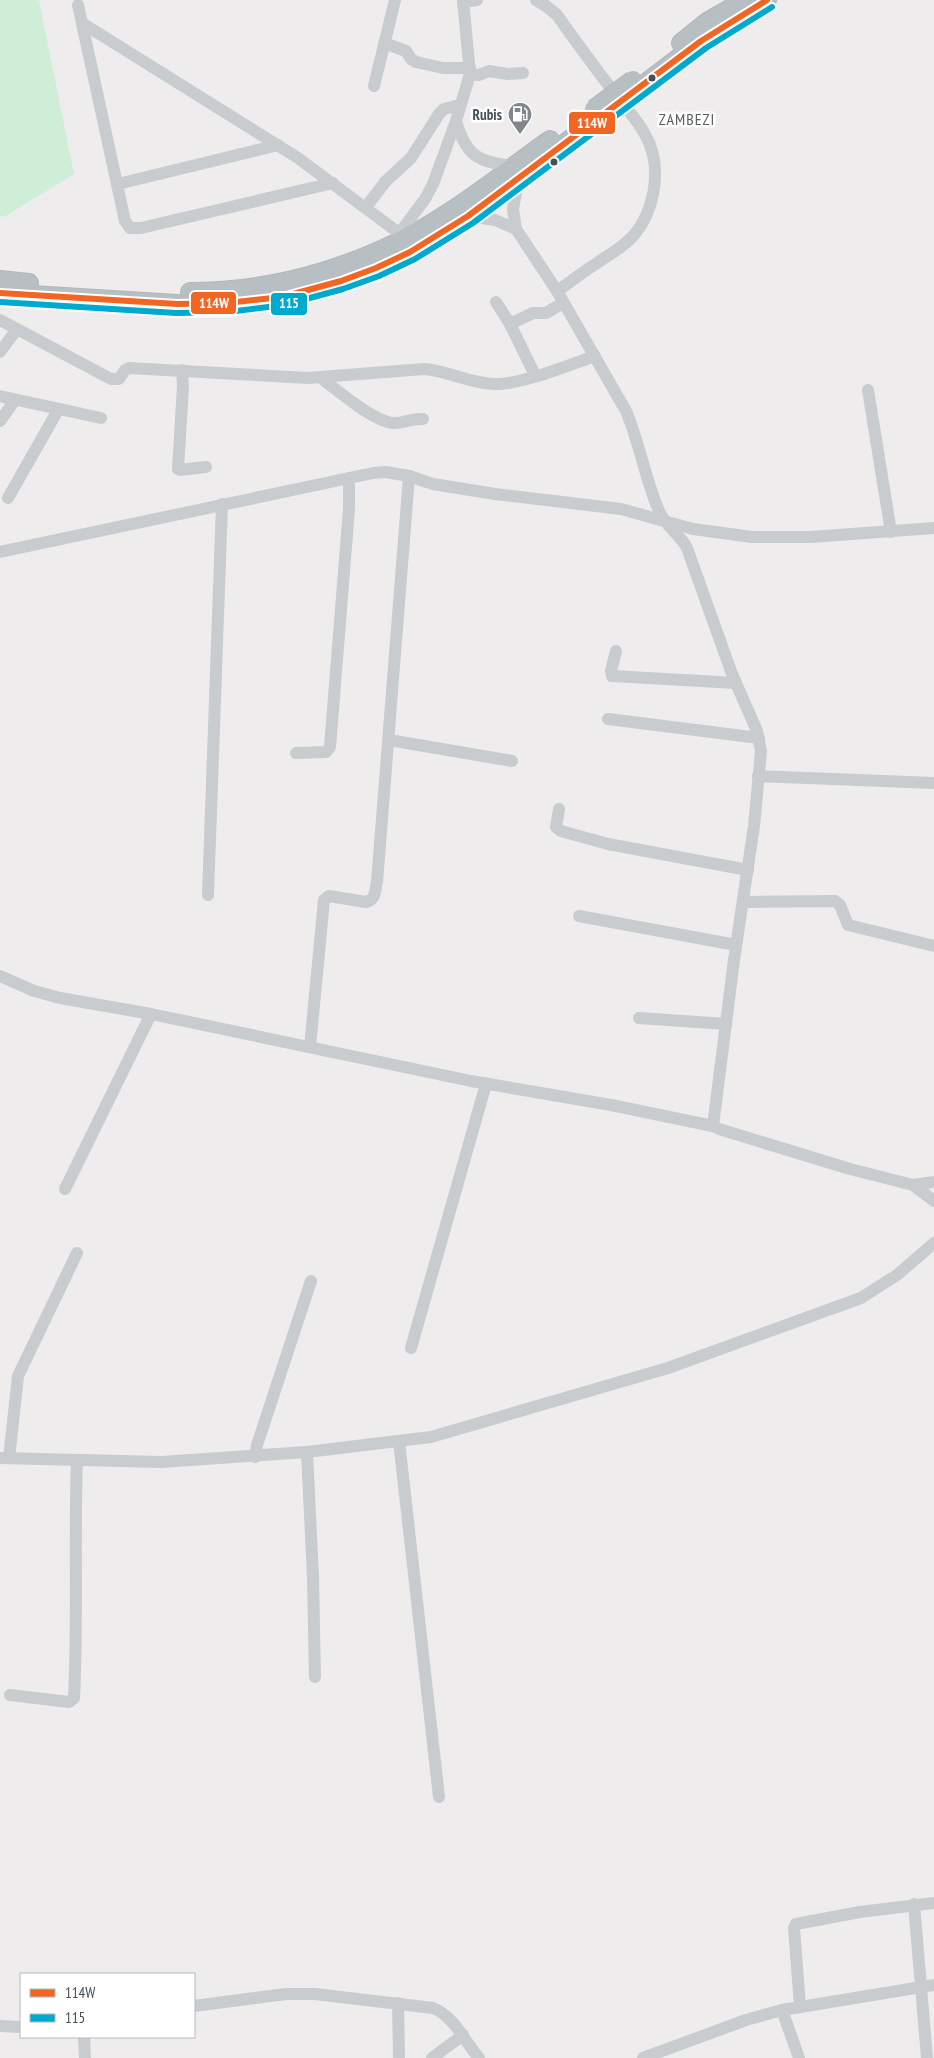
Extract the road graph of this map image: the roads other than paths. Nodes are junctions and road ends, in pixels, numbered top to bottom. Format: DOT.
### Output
graph roads {
  1 [pos="395,0"];
  2 [pos="477,0"];
  3 [pos="536,0"];
  4 [pos="745,0"];
  5 [pos="767,0"];
  6 [pos="463,1"];
  7 [pos="78,5"];
  8 [pos="82,23"];
  9 [pos="384,43"];
  10 [pos="470,71"];
  11 [pos="523,73"];
  12 [pos="636,85"];
  13 [pos="374,86"];
  14 [pos="460,105"];
  15 [pos="456,121"];
  16 [pos="278,145"];
  17 [pos="516,172"];
  18 [pos="333,183"];
  19 [pos="118,184"];
  20 [pos="366,207"];
  21 [pos="468,216"];
  22 [pos="516,229"];
  23 [pos="399,233"];
  24 [pos="388,248"];
  25 [pos="0,280"];
  26 [pos="557,291"];
  27 [pos="0,293"];
  28 [pos="496,302"];
  29 [pos="564,303"];
  30 [pos="0,320"];
  31 [pos="510,324"];
  32 [pos="17,330"];
  33 [pos="0,352"];
  34 [pos="595,356"];
  35 [pos="182,370"];
  36 [pos="536,375"];
  37 [pos="321,378"];
  38 [pos="868,390"];
  39 [pos="0,396"];
  40 [pos="15,400"];
  41 [pos="58,410"];
  42 [pos="101,418"];
  43 [pos="423,419"];
  44 [pos="0,421"];
  45 [pos="206,467"];
  46 [pos="409,476"];
  47 [pos="348,478"];
  48 [pos="8,498"];
  49 [pos="222,504"];
  50 [pos="665,521"];
  51 [pos="934,528"];
  52 [pos="891,532"];
  53 [pos="0,552"];
  54 [pos="616,651"];
  55 [pos="736,683"];
  56 [pos="608,719"];
  57 [pos="759,738"];
  58 [pos="389,740"];
  59 [pos="296,753"];
  60 [pos="512,761"];
  61 [pos="758,776"];
  62 [pos="934,783"];
  63 [pos="559,809"];
  64 [pos="748,870"];
  65 [pos="208,895"];
  66 [pos="744,902"];
  67 [pos="579,916"];
  68 [pos="736,945"];
  69 [pos="934,946"];
  70 [pos="0,976"];
  71 [pos="151,1014"];
  72 [pos="639,1018"];
  73 [pos="726,1024"];
  74 [pos="310,1047"];
  75 [pos="486,1084"];
  76 [pos="713,1126"];
  77 [pos="934,1182"];
  78 [pos="913,1185"];
  79 [pos="65,1189"];
  80 [pos="934,1201"];
  81 [pos="934,1243"];
  82 [pos="77,1253"];
  83 [pos="310,1281"];
  84 [pos="411,1348"];
  85 [pos="399,1441"];
  86 [pos="307,1452"];
  87 [pos="255,1457"];
  88 [pos="4,1458"];
  89 [pos="77,1460"];
  90 [pos="315,1677"];
  91 [pos="10,1695"];
  92 [pos="439,1797"];
  93 [pos="934,1903"];
  94 [pos="914,1904"];
  95 [pos="934,1985"];
  96 [pos="919,1986"];
  97 [pos="398,2003"];
  98 [pos="195,2006"];
  99 [pos="800,2006"];
  100 [pos="782,2010"];
  101 [pos="0,2026"];
  102 [pos="20,2027"];
  103 [pos="463,2035"];
  104 [pos="84,2038"];
  105 [pos="85,2058"];
  106 [pos="399,2058"];
  107 [pos="432,2058"];
  108 [pos="479,2058"];
  109 [pos="643,2058"];
  110 [pos="799,2058"];
  111 [pos="927,2058"];
  1 -- 9 [label="street"];
  2 -- 6 [label="street"];
  3 -- 26 [label="street"];
  4 -- 12 [label="highway"];
  5 -- 12 [label="highway"];
  6 -- 10 [label="street"];
  7 -- 8 [label="street"];
  8 -- 16 [label="street"];
  8 -- 19 [label="street"];
  9 -- 10 [label="street"];
  9 -- 13 [label="street"];
  10 -- 11 [label="street"];
  10 -- 14 [label="street"];
  12 -- 17 [label="highway, bridge"];
  14 -- 15 [label="street"];
  14 -- 20 [label="street"];
  15 -- 17 [label="street"];
  15 -- 23 [label="street"];
  16 -- 18 [label="street"];
  16 -- 19 [label="street"];
  17 -- 21 [label="highway"];
  17 -- 22 [label="street"];
  17 -- 24 [label="highway"];
  18 -- 19 [label="street"];
  18 -- 20 [label="street"];
  20 -- 23 [label="street"];
  21 -- 22 [label="street"];
  21 -- 27 [label="highway"];
  22 -- 26 [label="street"];
  23 -- 24 [label="street"];
  24 -- 25 [label="highway"];
  26 -- 29 [label="street"];
  28 -- 31 [label="street"];
  29 -- 31 [label="street"];
  29 -- 34 [label="street"];
  30 -- 32 [label="street"];
  31 -- 36 [label="street"];
  32 -- 33 [label="street"];
  32 -- 35 [label="street"];
  34 -- 36 [label="street"];
  34 -- 50 [label="street"];
  35 -- 37 [label="street"];
  35 -- 45 [label="street"];
  36 -- 37 [label="street"];
  37 -- 43 [label="street"];
  38 -- 52 [label="street"];
  39 -- 40 [label="street"];
  40 -- 41 [label="street"];
  40 -- 44 [label="street"];
  41 -- 42 [label="street"];
  41 -- 48 [label="street"];
  46 -- 47 [label="street"];
  46 -- 50 [label="street"];
  46 -- 58 [label="street"];
  47 -- 49 [label="street"];
  47 -- 59 [label="street"];
  49 -- 53 [label="street"];
  49 -- 65 [label="street"];
  50 -- 52 [label="street"];
  50 -- 55 [label="street"];
  51 -- 52 [label="street"];
  54 -- 55 [label="street"];
  55 -- 57 [label="street"];
  56 -- 57 [label="street"];
  57 -- 61 [label="street"];
  58 -- 60 [label="street"];
  58 -- 74 [label="street"];
  61 -- 62 [label="street"];
  61 -- 64 [label="street"];
  63 -- 64 [label="street"];
  64 -- 66 [label="street"];
  66 -- 68 [label="street"];
  66 -- 69 [label="street"];
  67 -- 68 [label="street"];
  68 -- 73 [label="street"];
  70 -- 71 [label="street"];
  71 -- 74 [label="street"];
  71 -- 79 [label="street"];
  72 -- 73 [label="street"];
  73 -- 76 [label="street"];
  74 -- 75 [label="street"];
  75 -- 76 [label="street"];
  75 -- 84 [label="street"];
  76 -- 78 [label="street"];
  77 -- 78 [label="street"];
  78 -- 80 [label="street"];
  81 -- 85 [label="street"];
  82 -- 88 [label="street"];
  83 -- 87 [label="street"];
  85 -- 86 [label="street"];
  85 -- 92 [label="street"];
  86 -- 87 [label="street"];
  86 -- 90 [label="street"];
  87 -- 89 [label="street"];
  88 -- 89 [label="street"];
  89 -- 91 [label="street"];
  93 -- 94 [label="street"];
  94 -- 96 [label="street"];
  94 -- 99 [label="street"];
  95 -- 96 [label="street"];
  96 -- 99 [label="street"];
  96 -- 111 [label="street"];
  97 -- 98 [label="street"];
  97 -- 103 [label="street"];
  97 -- 106 [label="street"];
  99 -- 100 [label="street"];
  100 -- 109 [label="street"];
  100 -- 110 [label="street"];
  101 -- 102 [label="street"];
  103 -- 107 [label="street"];
  103 -- 108 [label="street"];
  104 -- 105 [label="street"];
}
